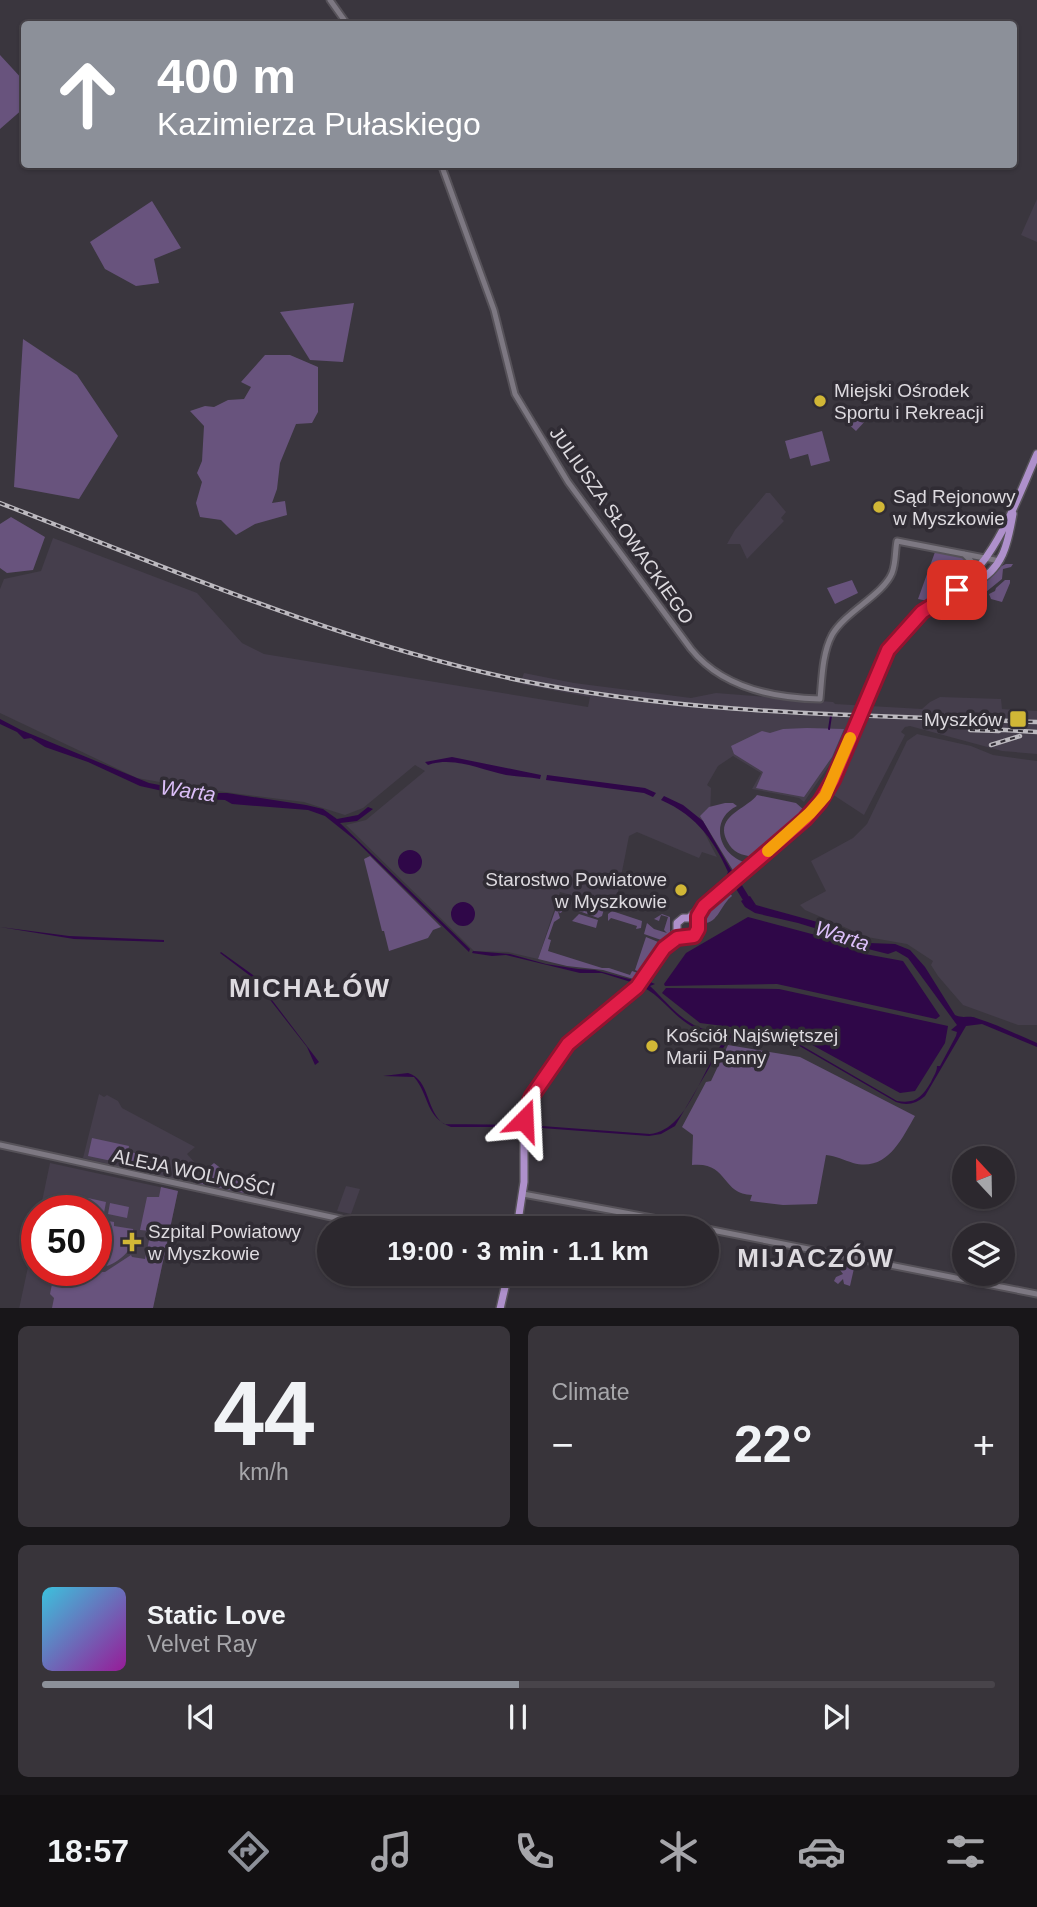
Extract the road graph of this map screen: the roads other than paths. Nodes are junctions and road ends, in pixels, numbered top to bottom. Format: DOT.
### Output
graph roads {
  1 [pos="331,0"];
  2 [pos="345,21"];
  3 [pos="443,168"];
  4 [pos="1037,454"];
  5 [pos="1014,504"];
  6 [pos="963,553"];
  7 [pos="986,558"];
  8 [pos="998,560"];
  9 [pos="970,572"];
  10 [pos="974,583"];
  11 [pos="922,612"];
  12 [pos="693,919"];
  13 [pos="680,934"];
  14 [pos="0,1145"];
  15 [pos="523,1194"];
  16 [pos="327,1216"];
  17 [pos="519,1216"];
  18 [pos="642,1216"];
  19 [pos="719,1231"];
  20 [pos="505,1286"];
  21 [pos="1037,1294"];
  22 [pos="500,1308"];
  1 -- 2 [label="street"];
  3 -- 6 [label="street, JULIUSZA SŁOWACKIEGO"];
  4 -- 5 [label="main road"];
  5 -- 7 [label="main road"];
  5 -- 8 [label="main road"];
  6 -- 7 [label="street"];
  6 -- 9 [label="street"];
  7 -- 8 [label="street"];
  7 -- 9 [label="main road"];
  8 -- 10 [label="main road"];
  9 -- 10 [label="street"];
  9 -- 11 [label="main road"];
  10 -- 11 [label="main road"];
  11 -- 12 [label="main road, bridge"];
  12 -- 13 [label="main road"];
  12 -- 13 [label="main road"];
  13 -- 15 [label="main road"];
  14 -- 16 [label="street, ALEJA WOLNOŚCI"];
  15 -- 17 [label="main road"];
  15 -- 18 [label="street"];
  19 -- 21 [label="street"];
  20 -- 22 [label="main road"];
}
